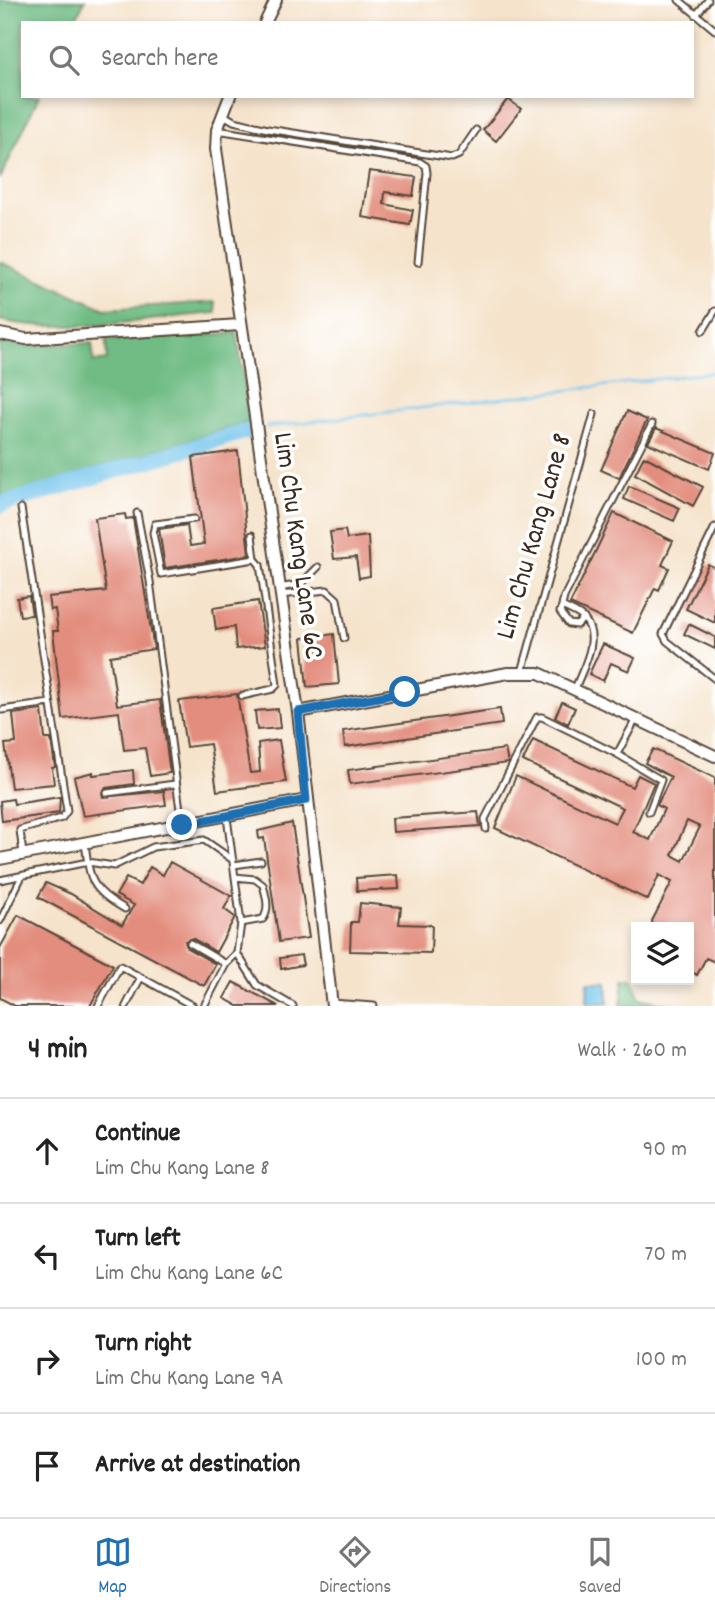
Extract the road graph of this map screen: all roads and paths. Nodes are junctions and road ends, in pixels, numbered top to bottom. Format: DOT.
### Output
graph roads {
  1 [pos="276,0"];
  2 [pos="679,0"];
  3 [pos="708,0"];
  4 [pos="696,15"];
  5 [pos="266,21"];
  6 [pos="715,30"];
  7 [pos="229,98"];
  8 [pos="222,114"];
  9 [pos="217,130"];
  10 [pos="476,130"];
  11 [pos="418,262"];
  12 [pos="715,312"];
  13 [pos="240,325"];
  14 [pos="702,331"];
  15 [pos="0,334"];
  16 [pos="594,414"];
  17 [pos="652,424"];
  18 [pos="21,508"];
  19 [pos="137,513"];
  20 [pos="194,519"];
  21 [pos="715,527"];
  22 [pos="251,535"];
  23 [pos="255,559"];
  24 [pos="318,567"];
  25 [pos="280,592"];
  26 [pos="562,606"];
  27 [pos="584,618"];
  28 [pos="344,638"];
  29 [pos="522,672"];
  30 [pos="292,675"];
  31 [pos="276,678"];
  32 [pos="715,679"];
  33 [pos="575,689"];
  34 [pos="242,696"];
  35 [pos="50,704"];
  36 [pos="2,709"];
  37 [pos="298,712"];
  38 [pos="636,718"];
  39 [pos="617,754"];
  40 [pos="715,756"];
  41 [pos="176,783"];
  42 [pos="107,793"];
  43 [pos="306,800"];
  44 [pos="649,812"];
  45 [pos="227,817"];
  46 [pos="182,825"];
  47 [pos="486,829"];
  48 [pos="85,843"];
  49 [pos="23,855"];
  50 [pos="0,859"];
  51 [pos="261,861"];
  52 [pos="88,862"];
  53 [pos="233,862"];
  54 [pos="22,876"];
  55 [pos="235,877"];
  56 [pos="0,880"];
  57 [pos="125,909"];
  58 [pos="0,921"];
  59 [pos="241,923"];
  60 [pos="190,943"];
  61 [pos="237,953"];
  62 [pos="226,964"];
  63 [pos="141,977"];
  64 [pos="332,1005"];
  65 [pos="98,1006"];
  66 [pos="126,1006"];
  67 [pos="193,1006"];
  68 [pos="204,1006"];
  69 [pos="293,1006"];
  70 [pos="374,1006"];
  1 -- 5 [label="street"];
  2 -- 4 [label="lane"];
  3 -- 4 [label="lane"];
  4 -- 6 [label="lane"];
  7 -- 8 [label="street, Lim Chu Kang Lane 6C"];
  8 -- 9 [label="street, Lim Chu Kang Lane 6C"];
  8 -- 10 [label="lane"];
  9 -- 11 [label="lane"];
  9 -- 13 [label="street, Lim Chu Kang Lane 6C"];
  12 -- 14 [label="lane"];
  13 -- 15 [label="street"];
  13 -- 25 [label="street, Lim Chu Kang Lane 6C"];
  16 -- 29 [label="lane, Lim Chu Kang Lane 8"];
  17 -- 26 [label="lane"];
  18 -- 35 [label="lane"];
  19 -- 41 [label="lane"];
  20 -- 23 [label="lane"];
  21 -- 32 [label="lane"];
  22 -- 23 [label="lane"];
  23 -- 31 [label="lane"];
  24 -- 25 [label="lane"];
  25 -- 28 [label="lane"];
  25 -- 30 [label="street, Lim Chu Kang Lane 6C"];
  26 -- 27 [label="lane"];
  26 -- 27 [label="lane"];
  27 -- 33 [label="lane"];
  29 -- 33 [label="street, Lim Chu Kang Lane 8"];
  29 -- 37 [label="street, Lim Chu Kang Lane 8"];
  30 -- 31 [label="lane"];
  30 -- 37 [label="street, Lim Chu Kang Lane 6C"];
  31 -- 34 [label="lane"];
  33 -- 38 [label="street, Lim Chu Kang Lane 8"];
  35 -- 36 [label="lane"];
  35 -- 49 [label="lane"];
  37 -- 43 [label="street, Lim Chu Kang Lane 6C"];
  38 -- 39 [label="lane"];
  38 -- 40 [label="street, Lim Chu Kang Lane 8"];
  39 -- 44 [label="lane"];
  39 -- 47 [label="lane"];
  41 -- 42 [label="lane"];
  41 -- 46 [label="lane"];
  43 -- 45 [label="street"];
  43 -- 64 [label="street, Lim Chu Kang Lane 6C"];
  45 -- 46 [label="street"];
  45 -- 53 [label="lane"];
  46 -- 48 [label="street"];
  48 -- 49 [label="street"];
  48 -- 52 [label="lane"];
  49 -- 50 [label="street"];
  51 -- 53 [label="lane"];
  52 -- 53 [label="lane"];
  52 -- 54 [label="lane"];
  52 -- 57 [label="lane"];
  53 -- 55 [label="lane"];
  54 -- 56 [label="lane"];
  54 -- 58 [label="lane"];
  55 -- 59 [label="lane"];
  55 -- 59 [label="lane"];
  59 -- 61 [label="lane"];
  60 -- 62 [label="lane"];
  61 -- 62 [label="lane"];
  61 -- 69 [label="lane"];
  62 -- 68 [label="lane"];
  63 -- 65 [label="lane"];
  63 -- 66 [label="lane"];
  63 -- 67 [label="lane"];
  64 -- 70 [label="lane"];
}
